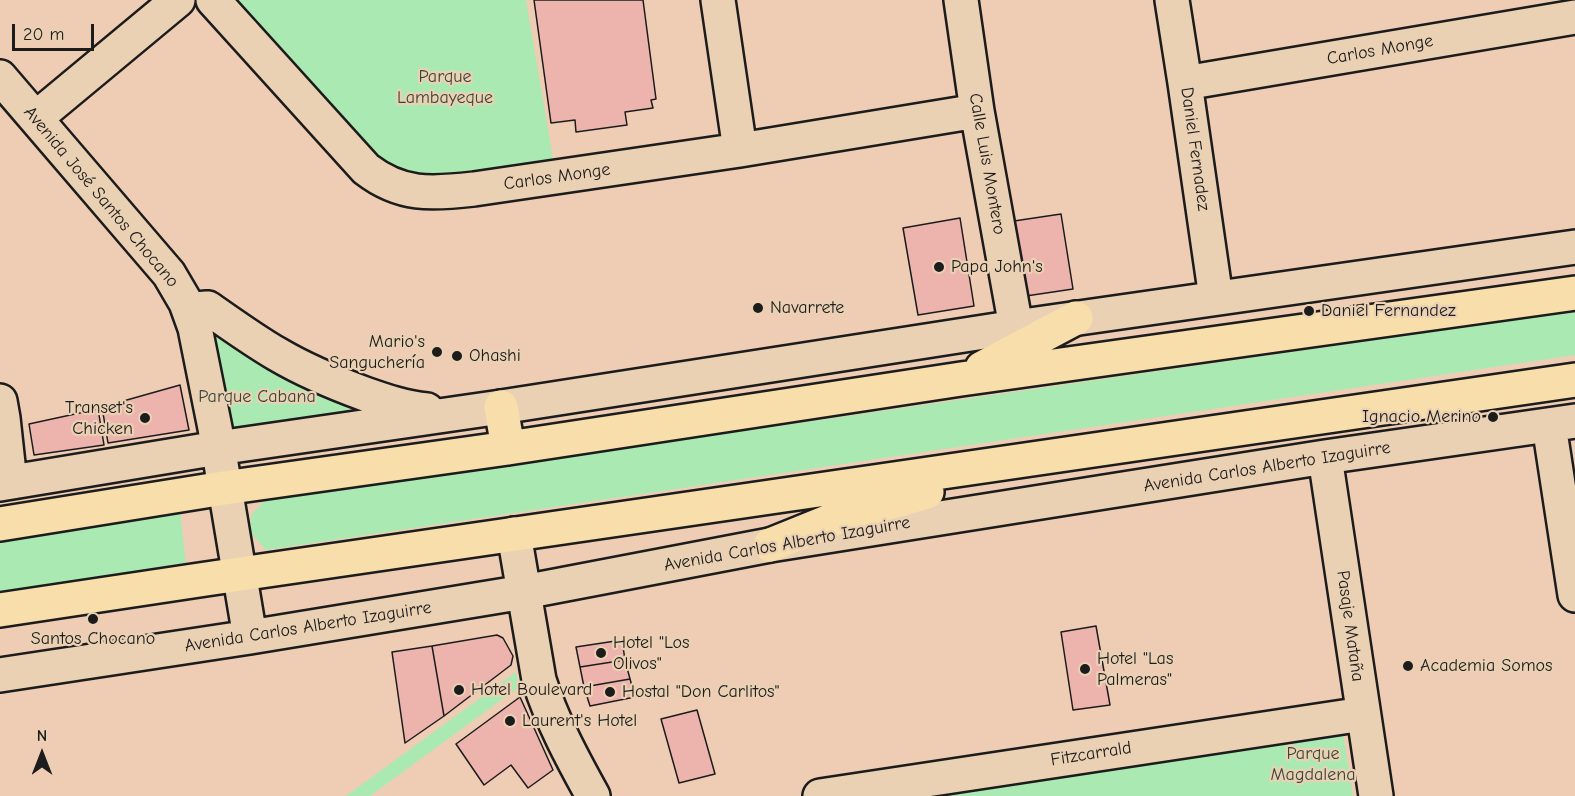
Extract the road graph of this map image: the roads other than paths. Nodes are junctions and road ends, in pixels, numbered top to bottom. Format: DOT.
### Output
graph roads {
  1 [pos="178,0"];
  2 [pos="213,0"];
  3 [pos="718,0"];
  4 [pos="961,0"];
  5 [pos="1172,0"];
  6 [pos="1553,13"];
  7 [pos="0,77"];
  8 [pos="1185,83"];
  9 [pos="977,111"];
  10 [pos="36,118"];
  11 [pos="740,150"];
  12 [pos="1575,247"];
  13 [pos="1575,293"];
  14 [pos="1216,298"];
  15 [pos="1076,318"];
  16 [pos="193,322"];
  17 [pos="1016,327"];
  18 [pos="962,379"];
  19 [pos="1575,380"];
  20 [pos="1575,386"];
  21 [pos="1527,387"];
  22 [pos="0,402"];
  23 [pos="501,407"];
  24 [pos="462,413"];
  25 [pos="1562,423"];
  26 [pos="218,448"];
  27 [pos="508,448"];
  28 [pos="1325,457"];
  29 [pos="971,468"];
  30 [pos="5,483"];
  31 [pos="224,488"];
  32 [pos="0,524"];
  33 [pos="514,534"];
  34 [pos="770,545"];
  35 [pos="240,574"];
  36 [pos="524,592"];
  37 [pos="1575,595"];
  38 [pos="0,610"];
  39 [pos="250,637"];
  40 [pos="0,675"];
  41 [pos="1363,714"];
  42 [pos="881,792"];
  43 [pos="593,796"];
  44 [pos="820,796"];
  45 [pos="1376,796"];
  1 -- 10 [label="street"];
  2 -- 11 [label="street, Carlos Monge"];
  3 -- 11 [label="street"];
  4 -- 9 [label="street, Calle Luis Montero"];
  5 -- 8 [label="street, Daniel Fernadez"];
  6 -- 8 [label="street, Carlos Monge"];
  7 -- 10 [label="street, Avenida José Santos Chocano"];
  8 -- 14 [label="street, Daniel Fernadez"];
  9 -- 11 [label="street, Carlos Monge"];
  9 -- 17 [label="street, Calle Luis Montero"];
  10 -- 16 [label="street, Avenida José Santos Chocano"];
  12 -- 14 [label="street"];
  13 -- 18 [label="main road"];
  14 -- 15 [label="street"];
  15 -- 17 [label="street"];
  15 -- 18 [label="main road"];
  16 -- 24 [label="street"];
  16 -- 26 [label="street, Avenida José Santos Chocano"];
  17 -- 23 [label="street"];
  18 -- 27 [label="main road"];
  19 -- 21 [label="main road"];
  20 -- 21 [label="main road"];
  21 -- 29 [label="main road"];
  22 -- 30 [label="street"];
  23 -- 24 [label="street"];
  23 -- 27 [label="main road"];
  24 -- 26 [label="street"];
  25 -- 28 [label="street, Avenida Carlos Alberto Izaguirre"];
  25 -- 37 [label="street"];
  26 -- 30 [label="street"];
  26 -- 31 [label="street, Avenida José Santos Chocano"];
  27 -- 31 [label="main road"];
  28 -- 34 [label="street, Avenida Carlos Alberto Izaguirre"];
  28 -- 41 [label="street, Pasaje Mataña"];
  29 -- 33 [label="main road"];
  29 -- 34 [label="main road"];
  31 -- 32 [label="main road"];
  31 -- 35 [label="street, Avenida José Santos Chocano"];
  33 -- 35 [label="main road"];
  33 -- 36 [label="street"];
  34 -- 36 [label="street, Avenida Carlos Alberto Izaguirre"];
  35 -- 38 [label="main road"];
  35 -- 39 [label="street, Avenida José Santos Chocano"];
  36 -- 39 [label="street, Avenida Carlos Alberto Izaguirre"];
  36 -- 43 [label="street"];
  39 -- 40 [label="street, Avenida Carlos Alberto Izaguirre"];
  41 -- 42 [label="street, Fitzcarrald"];
  41 -- 45 [label="street, Pasaje Mataña"];
  42 -- 44 [label="street, Fitzcarrald"];
}
